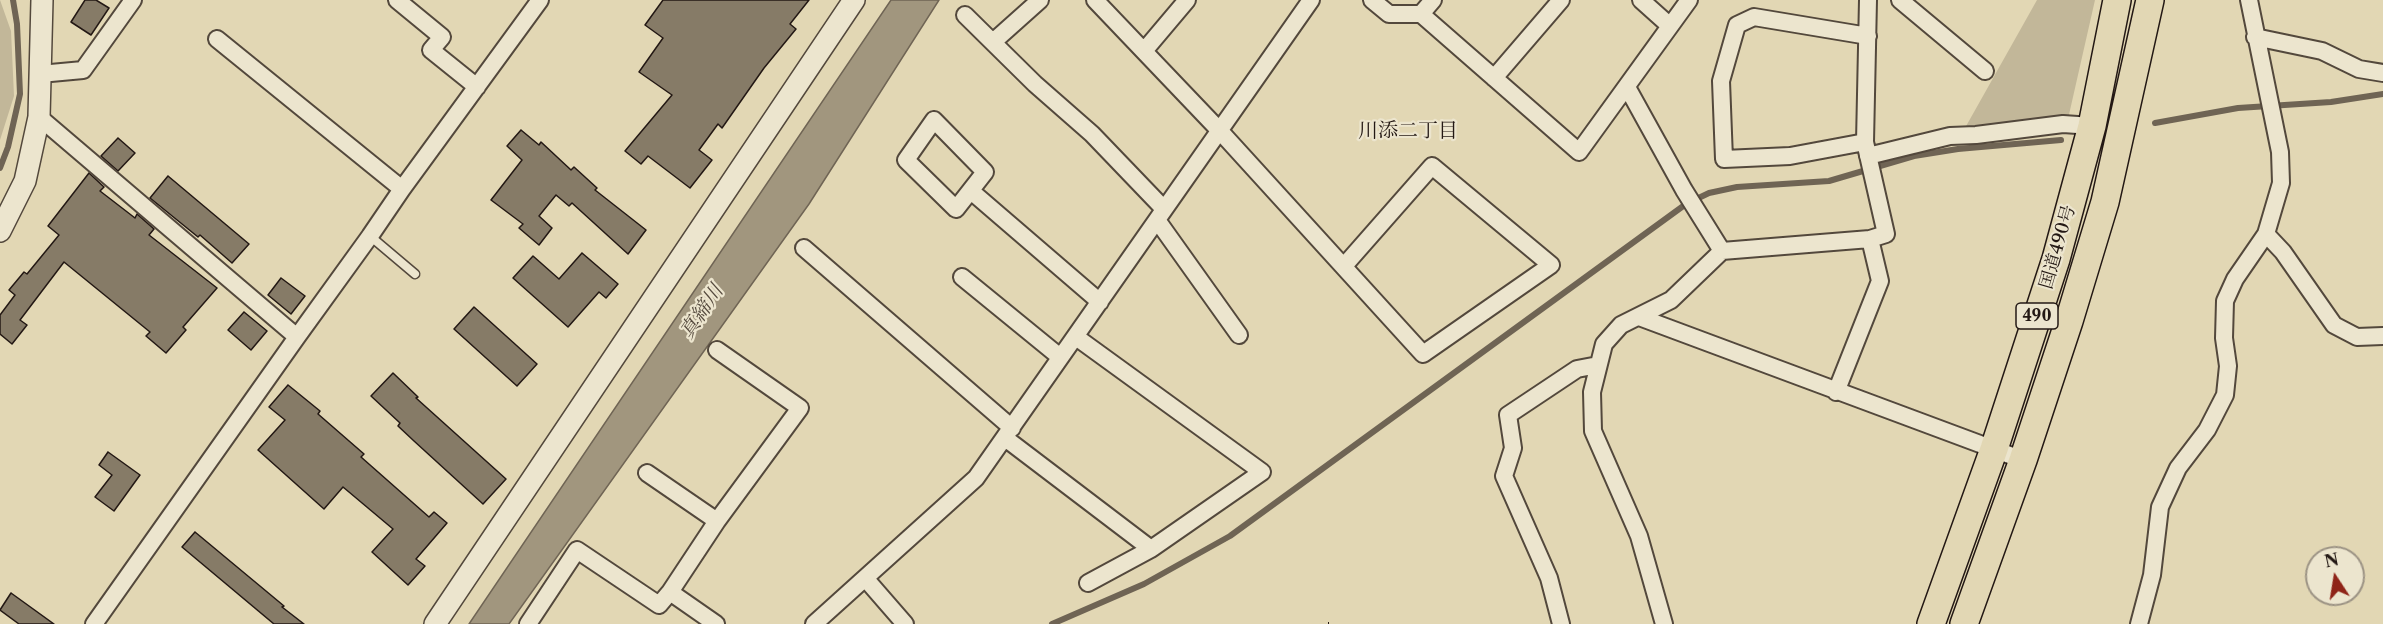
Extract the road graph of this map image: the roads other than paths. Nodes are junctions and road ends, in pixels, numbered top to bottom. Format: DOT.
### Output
graph roads {
  1 [pos="42,0"];
  2 [pos="133,0"];
  3 [pos="397,0"];
  4 [pos="540,0"];
  5 [pos="1041,0"];
  6 [pos="1095,0"];
  7 [pos="1187,0"];
  8 [pos="1311,0"];
  9 [pos="1372,0"];
  10 [pos="1433,0"];
  11 [pos="1561,0"];
  12 [pos="1641,0"];
  13 [pos="1689,0"];
  14 [pos="1868,0"];
  15 [pos="1900,0"];
  16 [pos="2117,0"];
  17 [pos="2150,0"];
  18 [pos="2249,0"];
  19 [pos="846,3"];
  20 [pos="964,15"];
  21 [pos="1421,15"];
  22 [pos="1670,26"];
  23 [pos="1868,36"];
  24 [pos="2255,37"];
  25 [pos="217,39"];
  26 [pos="993,42"];
  27 [pos="1144,51"];
  28 [pos="1986,71"];
  29 [pos="2383,73"];
  30 [pos="40,74"];
  31 [pos="1494,78"];
  32 [pos="477,87"];
  33 [pos="1627,87"];
  34 [pos="39,117"];
  35 [pos="2092,126"];
  36 [pos="1219,130"];
  37 [pos="1866,149"];
  38 [pos="402,189"];
  39 [pos="971,191"];
  40 [pos="1161,214"];
  41 [pos="0,231"];
  42 [pos="2266,234"];
  43 [pos="370,236"];
  44 [pos="1870,239"];
  45 [pos="804,248"];
  46 [pos="1722,251"];
  47 [pos="1344,266"];
  48 [pos="415,274"];
  49 [pos="962,277"];
  50 [pos="1100,302"];
  51 [pos="1639,317"];
  52 [pos="1239,335"];
  53 [pos="2383,336"];
  54 [pos="297,337"];
  55 [pos="1076,337"];
  56 [pos="717,350"];
  57 [pos="1060,357"];
  58 [pos="1598,365"];
  59 [pos="1836,392"];
  60 [pos="1008,433"];
  61 [pos="1994,449"];
  62 [pos="2023,460"];
  63 [pos="647,473"];
  64 [pos="717,521"];
  65 [pos="1151,549"];
  66 [pos="865,578"];
  67 [pos="1088,583"];
  68 [pos="670,592"];
  69 [pos="2142,623"];
  70 [pos="94,624"];
  71 [pos="435,624"];
  72 [pos="528,624"];
  73 [pos="716,624"];
  74 [pos="814,624"];
  75 [pos="905,624"];
  76 [pos="1561,624"];
  77 [pos="1664,624"];
  78 [pos="1931,624"];
  79 [pos="1964,624"];
  1 -- 30 [label="street"];
  2 -- 30 [label="street"];
  3 -- 32 [label="street"];
  4 -- 32 [label="street"];
  5 -- 26 [label="street"];
  6 -- 27 [label="street"];
  7 -- 27 [label="street"];
  8 -- 36 [label="street"];
  9 -- 21 [label="street"];
  10 -- 21 [label="street"];
  11 -- 31 [label="street"];
  12 -- 22 [label="street"];
  13 -- 22 [label="street"];
  14 -- 23 [label="street"];
  15 -- 28 [label="street"];
  16 -- 35 [label="highway, 国道490号 / 490"];
  17 -- 62 [label="highway, 国道490号 / 490"];
  18 -- 24 [label="street"];
  19 -- 71 [label="street"];
  20 -- 26 [label="street"];
  21 -- 31 [label="street"];
  22 -- 33 [label="street"];
  23 -- 37 [label="street"];
  23 -- 37 [label="street"];
  24 -- 29 [label="street"];
  24 -- 42 [label="street"];
  25 -- 38 [label="street"];
  26 -- 40 [label="street"];
  27 -- 36 [label="street"];
  30 -- 34 [label="street"];
  31 -- 33 [label="street"];
  32 -- 38 [label="street"];
  33 -- 46 [label="street"];
  34 -- 41 [label="street"];
  34 -- 54 [label="street"];
  35 -- 37 [label="street"];
  35 -- 61 [label="highway, 国道490号 / 490"];
  36 -- 40 [label="street"];
  36 -- 47 [label="street"];
  37 -- 44 [label="street"];
  38 -- 43 [label="street"];
  39 -- 39 [label="street"];
  39 -- 50 [label="street"];
  40 -- 50 [label="street"];
  40 -- 52 [label="street"];
  42 -- 53 [label="street"];
  42 -- 69 [label="street"];
  43 -- 48 [label="lane"];
  43 -- 54 [label="street"];
  44 -- 46 [label="street"];
  44 -- 59 [label="street"];
  45 -- 60 [label="street"];
  46 -- 51 [label="street"];
  47 -- 47 [label="street"];
  49 -- 57 [label="street"];
  50 -- 55 [label="street"];
  51 -- 58 [label="street"];
  51 -- 59 [label="street"];
  54 -- 70 [label="street"];
  55 -- 57 [label="street"];
  55 -- 65 [label="street"];
  56 -- 64 [label="street"];
  57 -- 60 [label="street"];
  58 -- 76 [label="street"];
  58 -- 77 [label="street"];
  59 -- 61 [label="street"];
  60 -- 65 [label="street"];
  60 -- 66 [label="street"];
  61 -- 62 [label="street"];
  61 -- 78 [label="highway, 国道490号 / 490"];
  62 -- 79 [label="highway, 国道490号 / 490"];
  63 -- 64 [label="street"];
  64 -- 68 [label="street"];
  65 -- 67 [label="street"];
  66 -- 74 [label="street"];
  66 -- 75 [label="street"];
  68 -- 72 [label="street"];
  68 -- 73 [label="street"];
}
